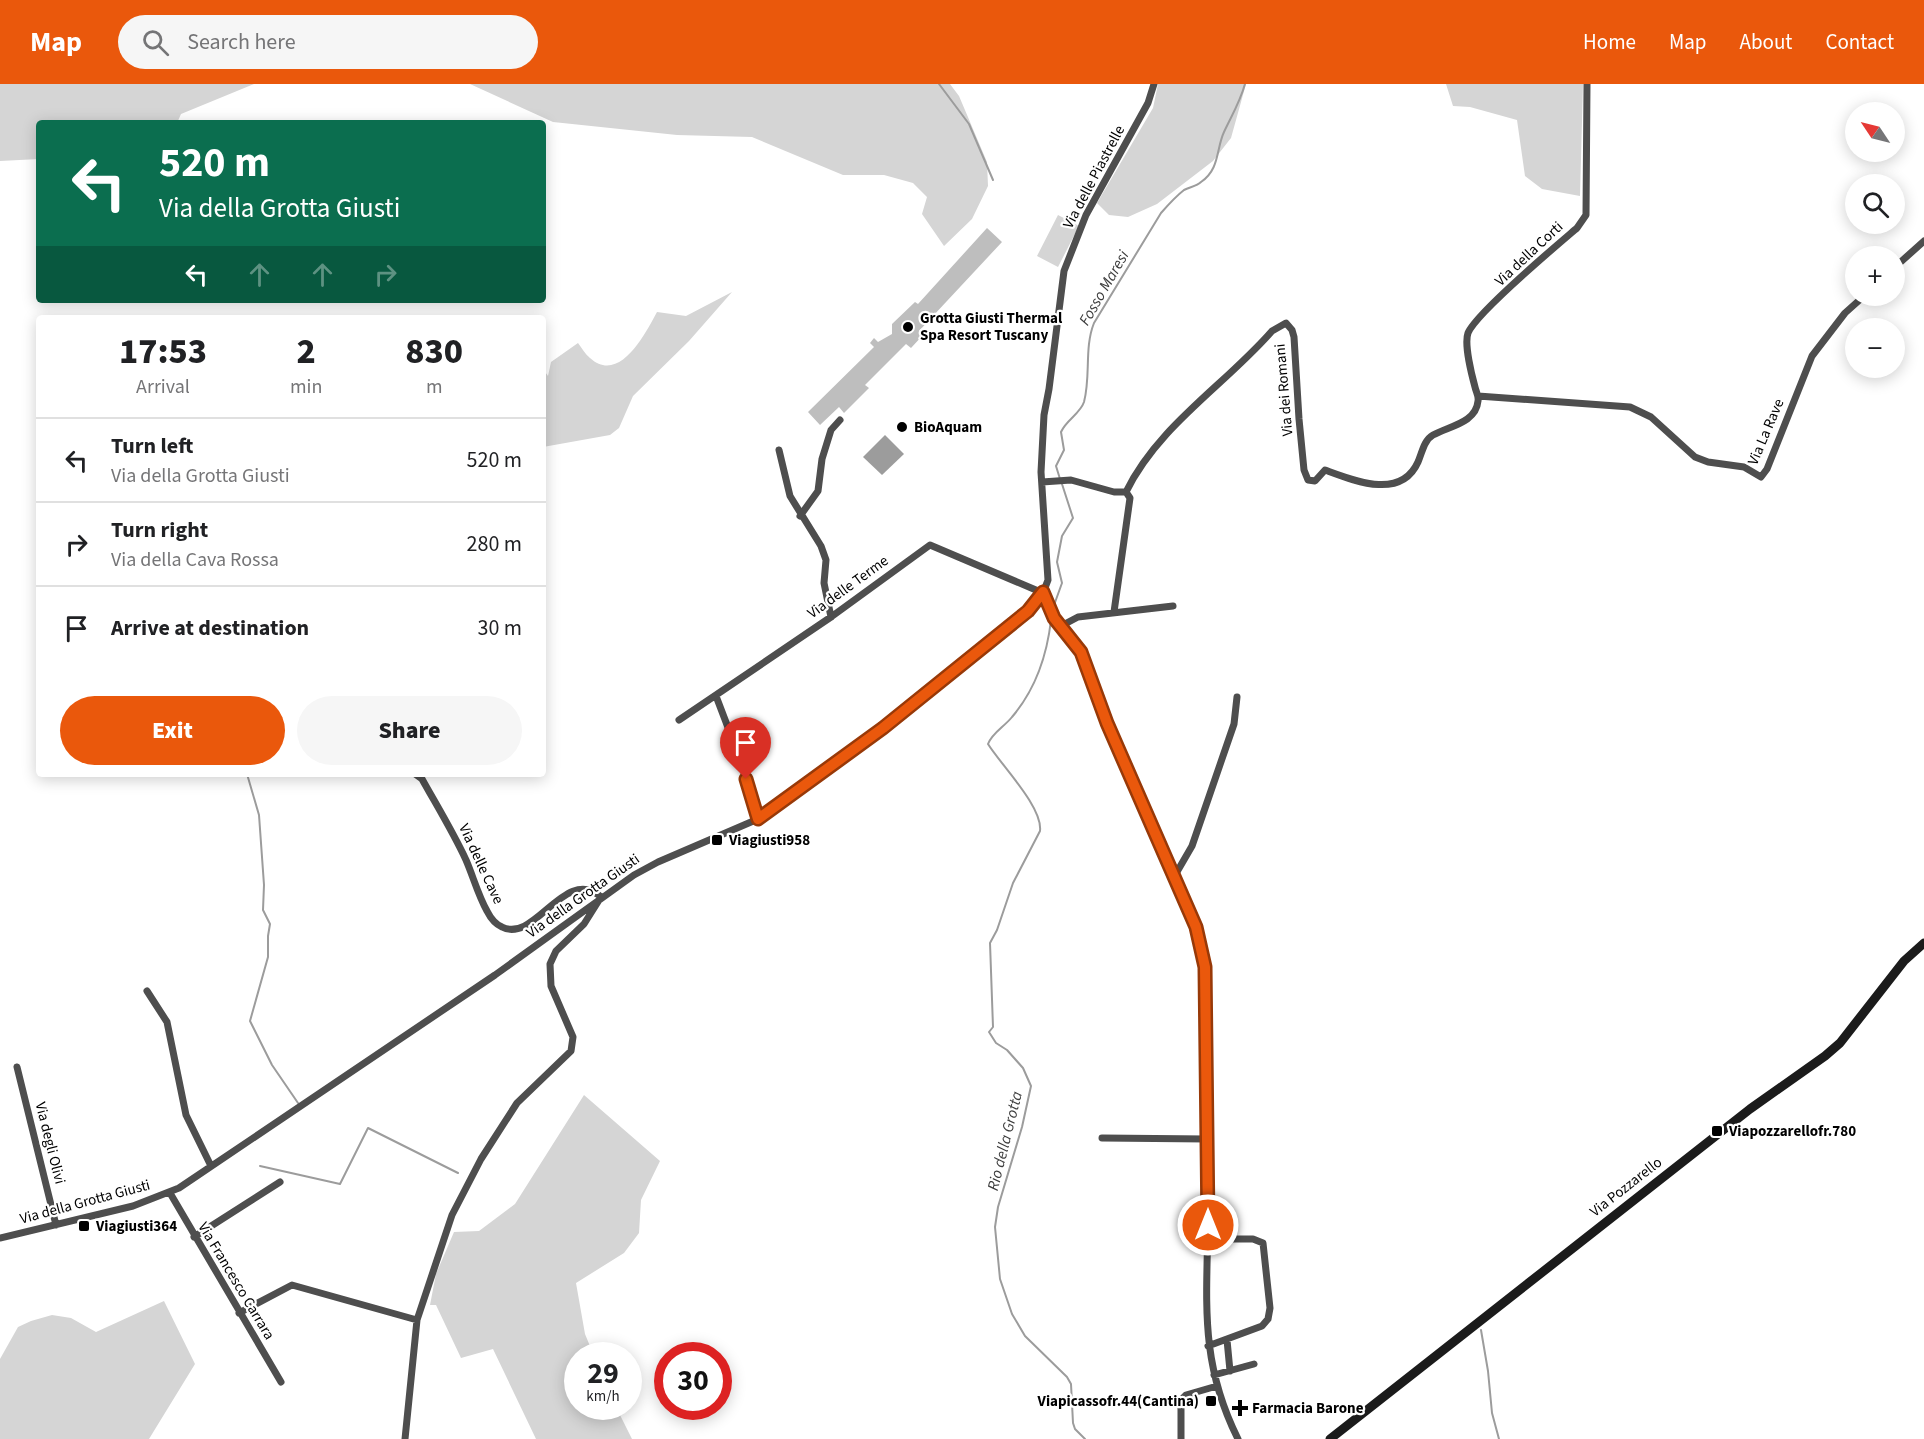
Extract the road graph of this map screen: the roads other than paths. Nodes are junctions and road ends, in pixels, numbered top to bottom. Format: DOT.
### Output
graph roads {
  1 [pos="1154,84"];
  2 [pos="1587,84"];
  3 [pos="1924,241"];
  4 [pos="1905,258"];
  5 [pos="1853,306"];
  6 [pos="1478,396"];
  7 [pos="840,420"];
  8 [pos="779,450"];
  9 [pos="1042,482"];
  10 [pos="1126,492"];
  11 [pos="801,516"];
  12 [pos="1043,592"];
  13 [pos="1173,606"];
  14 [pos="1114,612"];
  15 [pos="831,617"];
  16 [pos="1061,626"];
  17 [pos="716,696"];
  18 [pos="1237,697"];
  19 [pos="679,720"];
  20 [pos="419,777"];
  21 [pos="758,819"];
  22 [pos="1174,877"];
  23 [pos="601,897"];
  24 [pos="1924,943"];
  25 [pos="147,991"];
  26 [pos="17,1067"];
  27 [pos="1102,1138"];
  28 [pos="1207,1139"];
  29 [pos="211,1166"];
  30 [pos="280,1182"];
  31 [pos="170,1193"];
  32 [pos="56,1225"];
  33 [pos="194,1237"];
  34 [pos="0,1238"];
  35 [pos="1207,1239"];
  36 [pos="239,1313"];
  37 [pos="417,1320"];
  38 [pos="1227,1340"];
  39 [pos="1208,1346"];
  40 [pos="1254,1364"];
  41 [pos="1230,1371"];
  42 [pos="1214,1375"];
  43 [pos="281,1382"];
  44 [pos="1217,1386"];
  45 [pos="405,1439"];
  46 [pos="1181,1439"];
  47 [pos="1238,1439"];
  48 [pos="1330,1439"];
  1 -- 9 [label="street, Via delle Piastrelle"];
  2 -- 6 [label="street, Via della Corti"];
  3 -- 4 [label="street"];
  5 -- 6 [label="street, Via La Rave"];
  6 -- 10 [label="street, Via dei Romani"];
  7 -- 11 [label="street"];
  8 -- 11 [label="street"];
  9 -- 10 [label="street"];
  9 -- 12 [label="street"];
  10 -- 14 [label="street"];
  11 -- 15 [label="street"];
  12 -- 15 [label="street, Via delle Terme"];
  12 -- 16 [label="street"];
  12 -- 21 [label="street, Via della Grotta Giusti"];
  13 -- 14 [label="street"];
  14 -- 16 [label="street"];
  15 -- 17 [label="street, Via delle Terme"];
  16 -- 22 [label="street"];
  17 -- 19 [label="street, Via delle Terme"];
  17 -- 21 [label="street"];
  18 -- 22 [label="street"];
  20 -- 23 [label="street, Via delle Cave"];
  21 -- 23 [label="street, Via della Grotta Giusti"];
  22 -- 28 [label="street"];
  23 -- 29 [label="street, Via della Grotta Giusti"];
  23 -- 37 [label="street"];
  24 -- 48 [label="street, Via Pozzarello"];
  25 -- 29 [label="street"];
  26 -- 32 [label="street, Via degli Olivi"];
  27 -- 28 [label="street"];
  28 -- 35 [label="street"];
  29 -- 31 [label="street, Via della Grotta Giusti"];
  30 -- 33 [label="street"];
  31 -- 32 [label="street, Via della Grotta Giusti"];
  31 -- 33 [label="street, Via Francesco Carrara"];
  32 -- 34 [label="street, Via della Grotta Giusti"];
  33 -- 36 [label="street, Via Francesco Carrara"];
  35 -- 38 [label="street"];
  35 -- 39 [label="street"];
  36 -- 37 [label="street"];
  36 -- 43 [label="street, Via Francesco Carrara"];
  37 -- 45 [label="street"];
  38 -- 39 [label="street"];
  38 -- 41 [label="street"];
  39 -- 42 [label="street"];
  40 -- 41 [label="street"];
  41 -- 42 [label="street"];
  42 -- 44 [label="street"];
  44 -- 46 [label="street"];
  44 -- 47 [label="street"];
}
